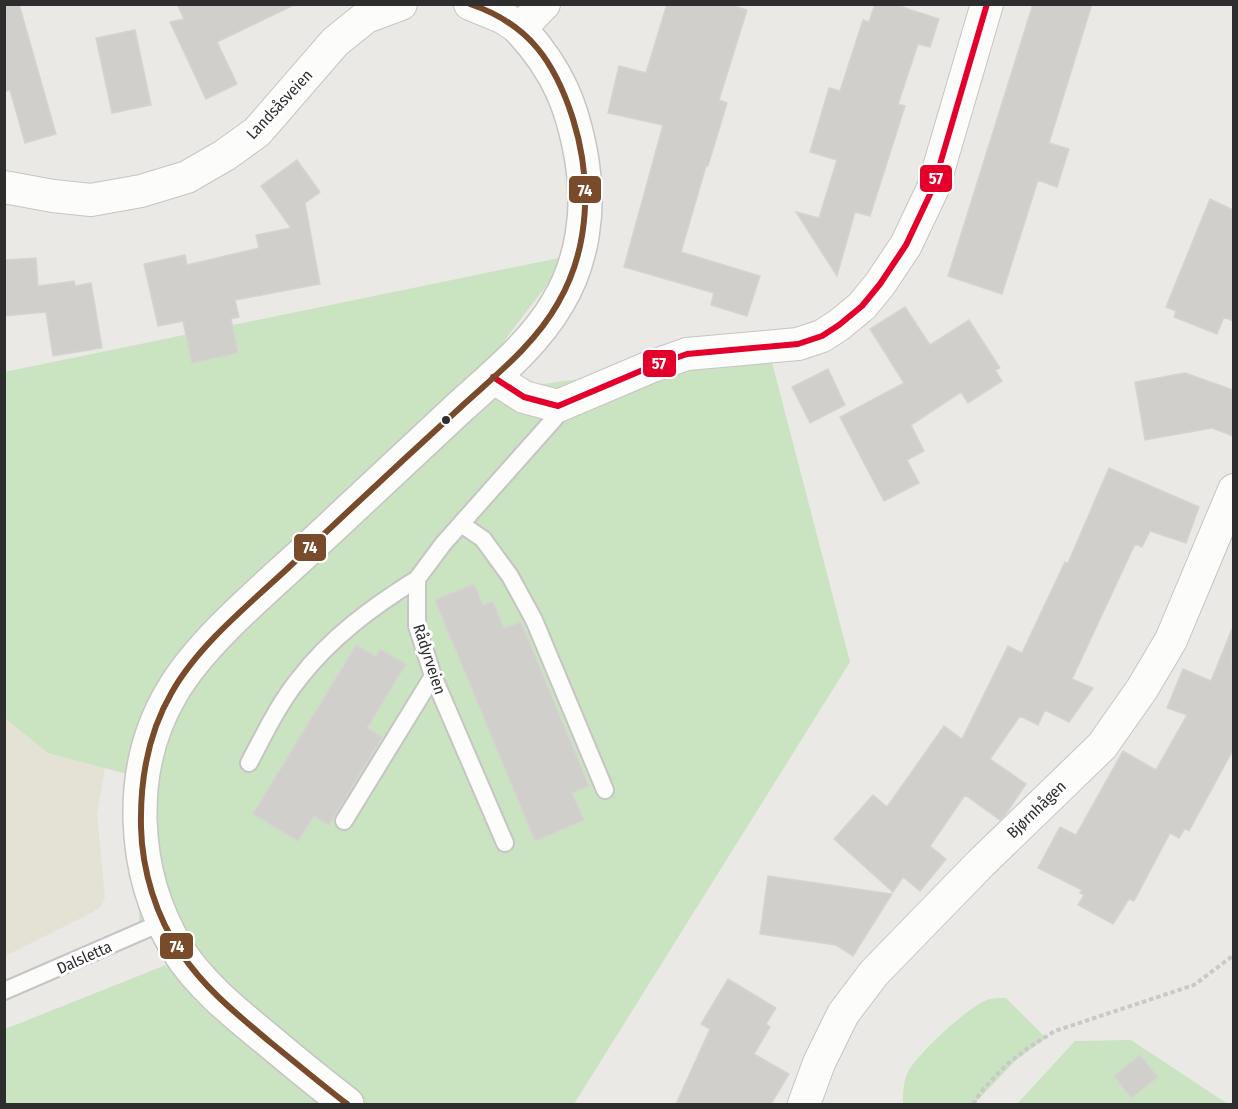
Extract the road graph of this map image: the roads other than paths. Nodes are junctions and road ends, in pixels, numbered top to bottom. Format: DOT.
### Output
graph roads {
  1 [pos="401,4"];
  2 [pos="470,4"];
  3 [pos="544,4"];
  4 [pos="987,4"];
  5 [pos="520,29"];
  6 [pos="4,187"];
  7 [pos="493,377"];
  8 [pos="558,406"];
  9 [pos="1233,490"];
  10 [pos="461,524"];
  11 [pos="417,579"];
  12 [pos="433,676"];
  13 [pos="249,763"];
  14 [pos="605,790"];
  15 [pos="344,821"];
  16 [pos="505,843"];
  17 [pos="163,922"];
  18 [pos="4,992"];
  19 [pos="346,1104"];
  20 [pos="804,1104"];
  1 -- 6 [label="street, Landsåsveien"];
  2 -- 5 [label="street"];
  3 -- 5 [label="street"];
  4 -- 8 [label="street"];
  5 -- 7 [label="street"];
  7 -- 8 [label="street"];
  7 -- 17 [label="street"];
  8 -- 10 [label="lane"];
  9 -- 20 [label="street, Bjørnhågen"];
  10 -- 11 [label="lane"];
  10 -- 14 [label="lane"];
  11 -- 12 [label="lane, Rådyrveien"];
  11 -- 13 [label="lane"];
  12 -- 15 [label="lane"];
  12 -- 16 [label="lane, Rådyrveien"];
  17 -- 18 [label="lane, Dalsletta"];
  17 -- 19 [label="street"];
}
